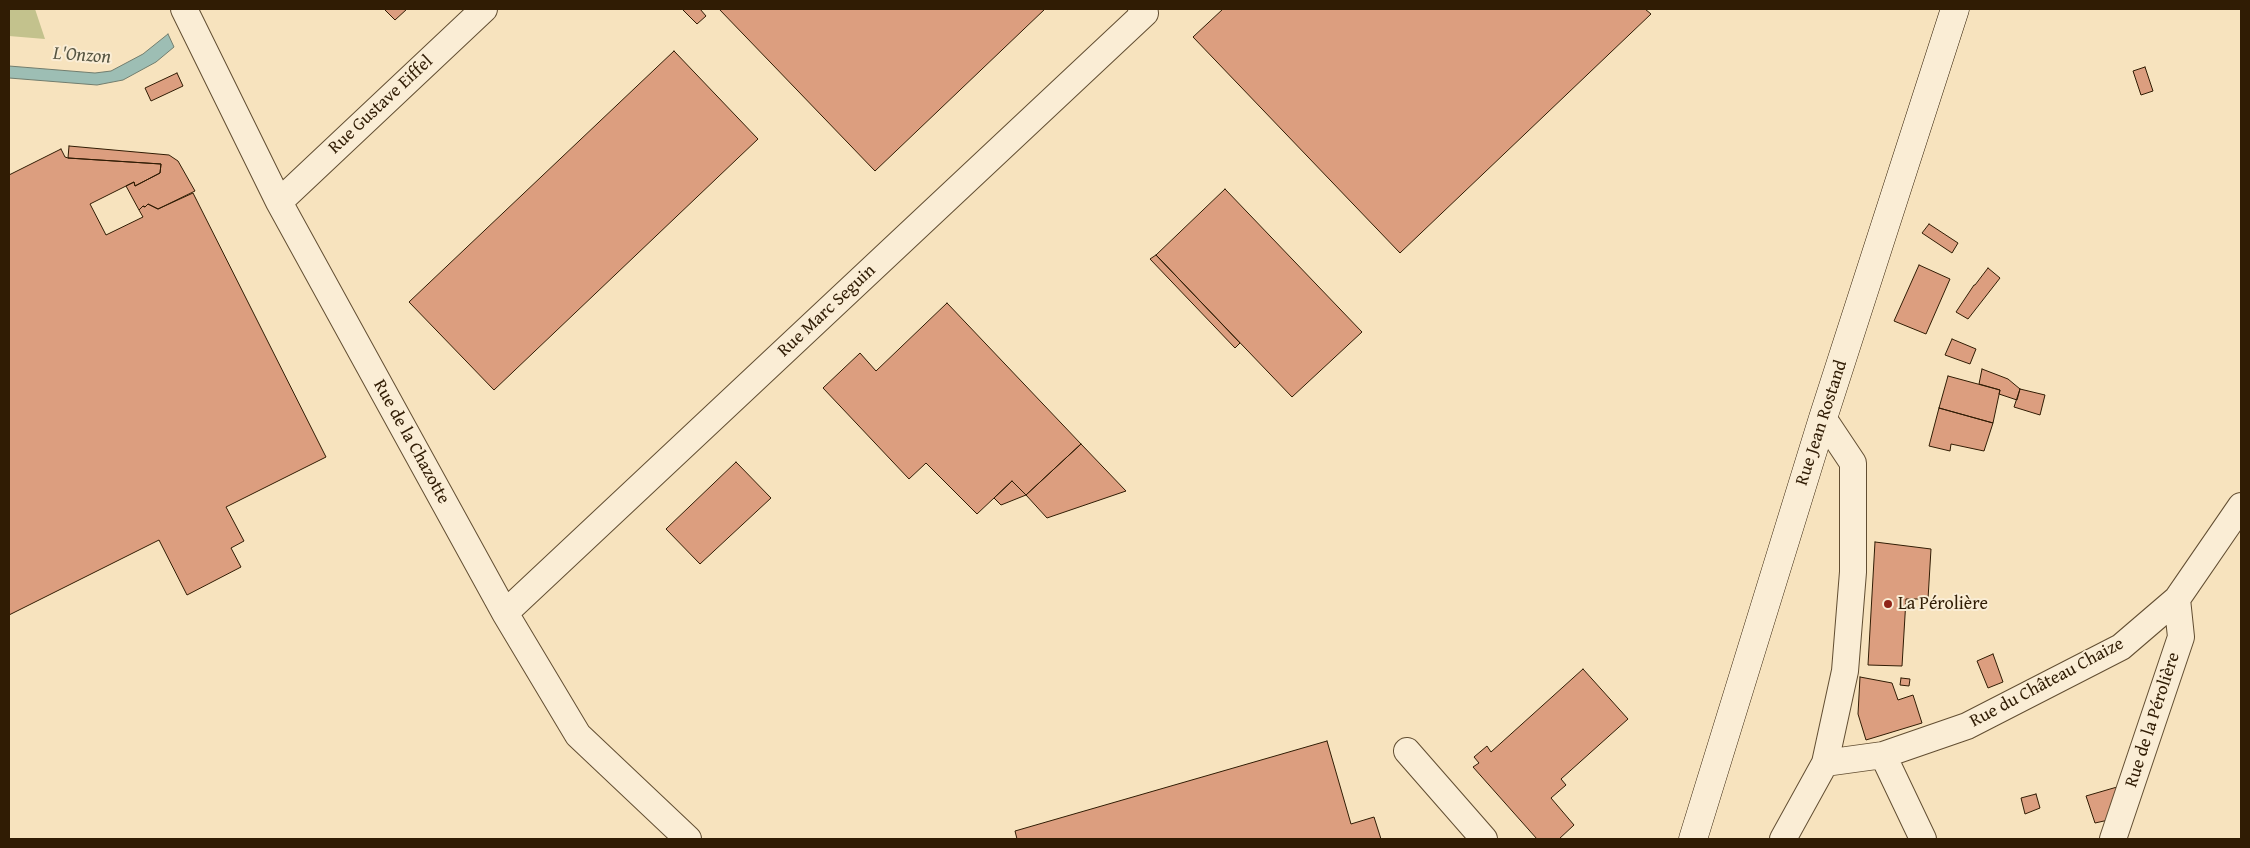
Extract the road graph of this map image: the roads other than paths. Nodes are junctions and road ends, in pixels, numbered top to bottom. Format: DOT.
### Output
graph roads {
  1 [pos="184,9"];
  2 [pos="484,9"];
  3 [pos="1140,9"];
  4 [pos="1956,9"];
  5 [pos="280,202"];
  6 [pos="1823,418"];
  7 [pos="2241,506"];
  8 [pos="2177,599"];
  9 [pos="505,613"];
  10 [pos="1407,751"];
  11 [pos="1883,754"];
  12 [pos="1825,763"];
  13 [pos="688,839"];
  14 [pos="1484,839"];
  15 [pos="1693,839"];
  16 [pos="1783,839"];
  17 [pos="1923,839"];
  18 [pos="2113,839"];
  1 -- 5 [label="street, Rue de la Chazotte"];
  2 -- 5 [label="street, Rue Gustave Eiffel"];
  3 -- 9 [label="street, Rue Marc Seguin"];
  4 -- 6 [label="main road, Rue Jean Rostand"];
  5 -- 9 [label="street, Rue de la Chazotte"];
  6 -- 12 [label="street"];
  6 -- 15 [label="main road, Rue Jean Rostand"];
  7 -- 8 [label="street, Rue du Château Chaize"];
  8 -- 11 [label="street, Rue du Château Chaize"];
  8 -- 18 [label="street, Rue de la Pérolière"];
  9 -- 13 [label="street, Rue de la Chazotte"];
  10 -- 14 [label="street"];
  11 -- 12 [label="street, Rue du Château Chaize"];
  11 -- 17 [label="street"];
  12 -- 16 [label="street"];
}
